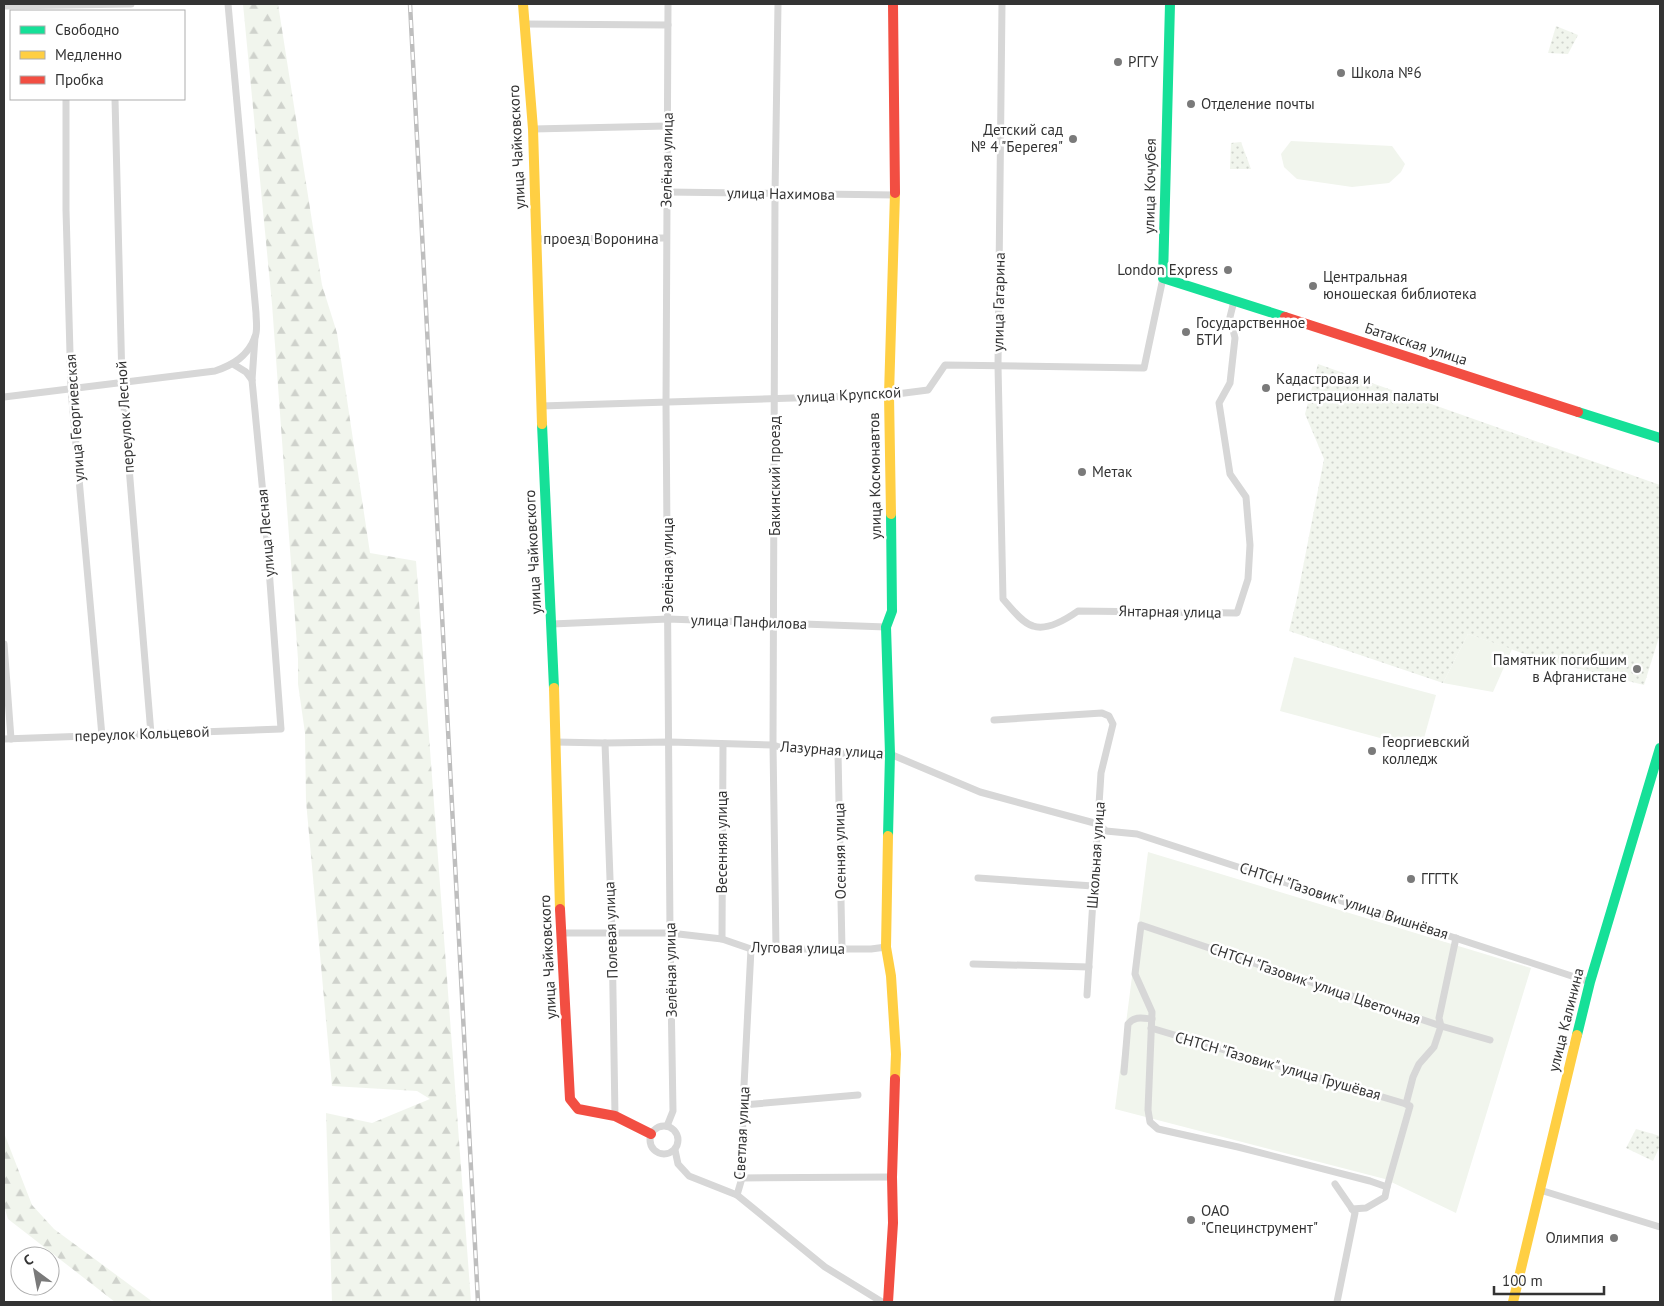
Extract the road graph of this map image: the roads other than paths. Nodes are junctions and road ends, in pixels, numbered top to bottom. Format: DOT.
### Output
graph roads {
  1 [pos="113,4"];
  2 [pos="131,4"];
  3 [pos="228,4"];
  4 [pos="523,4"];
  5 [pos="668,4"];
  6 [pos="778,4"];
  7 [pos="894,4"];
  8 [pos="1002,4"];
  9 [pos="1170,4"];
  10 [pos="4,6"];
  11 [pos="67,7"];
  12 [pos="525,24"];
  13 [pos="668,24"];
  14 [pos="66,100"];
  15 [pos="115,100"];
  16 [pos="667,126"];
  17 [pos="533,129"];
  18 [pos="666,192"];
  19 [pos="774,194"];
  20 [pos="895,195"];
  21 [pos="666,238"];
  22 [pos="536,239"];
  23 [pos="1163,278"];
  24 [pos="1234,301"];
  25 [pos="255,337"];
  26 [pos="233,364"];
  27 [pos="998,366"];
  28 [pos="1144,368"];
  29 [pos="252,380"];
  30 [pos="122,382"];
  31 [pos="71,389"];
  32 [pos="889,395"];
  33 [pos="4,397"];
  34 [pos="775,398"];
  35 [pos="666,404"];
  36 [pos="541,406"];
  37 [pos="1660,438"];
  38 [pos="1003,599"];
  39 [pos="668,619"];
  40 [pos="552,624"];
  41 [pos="774,624"];
  42 [pos="886,627"];
  43 [pos="4,644"];
  44 [pos="994,720"];
  45 [pos="280,729"];
  46 [pos="151,734"];
  47 [pos="102,736"];
  48 [pos="7,739"];
  49 [pos="555,742"];
  50 [pos="670,742"];
  51 [pos="604,743"];
  52 [pos="723,745"];
  53 [pos="773,745"];
  54 [pos="1660,748"];
  55 [pos="838,753"];
  56 [pos="890,754"];
  57 [pos="1098,824"];
  58 [pos="978,878"];
  59 [pos="1093,886"];
  60 [pos="561,933"];
  61 [pos="612,933"];
  62 [pos="670,933"];
  63 [pos="1456,938"];
  64 [pos="722,939"];
  65 [pos="776,948"];
  66 [pos="886,948"];
  67 [pos="842,949"];
  68 [pos="751,950"];
  69 [pos="973,964"];
  70 [pos="1089,967"];
  71 [pos="1590,982"];
  72 [pos="1087,995"];
  73 [pos="1152,1019"];
  74 [pos="1441,1026"];
  75 [pos="1151,1028"];
  76 [pos="1490,1040"];
  77 [pos="1124,1072"];
  78 [pos="858,1095"];
  79 [pos="743,1104"];
  80 [pos="1406,1104"];
  81 [pos="616,1116"];
  82 [pos="667,1126"];
  83 [pos="651,1134"];
  84 [pos="675,1150"];
  85 [pos="892,1177"];
  86 [pos="742,1178"];
  87 [pos="1334,1184"];
  88 [pos="1387,1186"];
  89 [pos="1540,1190"];
  90 [pos="737,1195"];
  91 [pos="1352,1209"];
  92 [pos="1660,1227"];
  93 [pos="882,1302"];
  94 [pos="888,1302"];
  95 [pos="1337,1302"];
  96 [pos="1513,1302"];
  1 -- 2 [label="street"];
  1 -- 11 [label="street"];
  3 -- 25 [label="street, улица Лесная"];
  4 -- 12 [label="street, улица Чайковского"];
  5 -- 13 [label="street, Зелёная улица"];
  6 -- 19 [label="street, Бакинский проезд"];
  7 -- 20 [label="street, улица Космонавтов"];
  8 -- 27 [label="street, улица Гагарина"];
  9 -- 23 [label="street, улица Кочубея"];
  10 -- 11 [label="street"];
  12 -- 13 [label="street"];
  12 -- 17 [label="street, улица Чайковского"];
  13 -- 16 [label="street, Зелёная улица"];
  14 -- 31 [label="street, улица Георгиевская"];
  15 -- 30 [label="street, переулок Лесной"];
  16 -- 17 [label="street"];
  16 -- 18 [label="street, Зелёная улица"];
  17 -- 22 [label="street, улица Чайковского"];
  18 -- 19 [label="street, улица Нахимова"];
  18 -- 21 [label="street, Зелёная улица"];
  19 -- 20 [label="street, улица Нахимова"];
  19 -- 34 [label="street, Бакинский проезд"];
  20 -- 32 [label="street, улица Космонавтов"];
  21 -- 22 [label="street, проезд Воронина"];
  21 -- 35 [label="street, Зелёная улица"];
  22 -- 36 [label="street, улица Чайковского"];
  23 -- 24 [label="street, Батакская улица"];
  23 -- 28 [label="street, улица Кочубея"];
  24 -- 37 [label="street, Батакская улица"];
  24 -- 38 [label="street, Янтарная улица"];
  25 -- 26 [label="street"];
  25 -- 29 [label="street, улица Лесная"];
  26 -- 29 [label="street"];
  26 -- 30 [label="street"];
  27 -- 28 [label="street, улица Крупской"];
  27 -- 32 [label="street, улица Крупской"];
  27 -- 38 [label="street, улица Гагарина"];
  29 -- 45 [label="street, улица Лесная"];
  30 -- 31 [label="street"];
  30 -- 46 [label="street, переулок Лесной"];
  31 -- 33 [label="street"];
  31 -- 47 [label="street, улица Георгиевская"];
  32 -- 34 [label="street, улица Крупской"];
  32 -- 42 [label="street, улица Космонавтов"];
  34 -- 35 [label="street, улица Крупской"];
  34 -- 41 [label="street, Бакинский проезд"];
  35 -- 36 [label="street, улица Крупской"];
  35 -- 39 [label="street, Зелёная улица"];
  36 -- 40 [label="street, улица Чайковского"];
  39 -- 40 [label="street, улица Панфилова"];
  39 -- 41 [label="street, улица Панфилова"];
  39 -- 50 [label="street, Зелёная улица"];
  40 -- 49 [label="street, улица Чайковского"];
  41 -- 42 [label="street, улица Панфилова"];
  41 -- 53 [label="street, Бакинский проезд"];
  42 -- 56 [label="street, улица Космонавтов"];
  43 -- 48 [label="street"];
  44 -- 57 [label="street, Школьная улица"];
  45 -- 46 [label="street, переулок Кольцевой"];
  46 -- 47 [label="street, переулок Кольцевой"];
  47 -- 48 [label="street, переулок Кольцевой"];
  49 -- 51 [label="street, Лазурная улица"];
  49 -- 60 [label="street, улица Чайковского"];
  50 -- 51 [label="street, Лазурная улица"];
  50 -- 52 [label="street, Лазурная улица"];
  50 -- 62 [label="street, Зелёная улица"];
  51 -- 61 [label="street, Полевая улица"];
  52 -- 53 [label="street, Лазурная улица"];
  52 -- 64 [label="street, Весенняя улица"];
  53 -- 55 [label="street, Лазурная улица"];
  53 -- 65 [label="street, Бакинский проезд"];
  54 -- 71 [label="street, улица Калинина"];
  55 -- 56 [label="street, Лазурная улица"];
  55 -- 67 [label="street, Осенняя улица"];
  56 -- 57 [label="street, Лазурная улица"];
  56 -- 66 [label="street, улица Космонавтов"];
  57 -- 59 [label="street, Школьная улица"];
  57 -- 63 [label="street, СНТСН \"Газовик\" улица Вишнёвая"];
  58 -- 59 [label="street"];
  59 -- 70 [label="street, Школьная улица"];
  60 -- 61 [label="street, Луговая улица"];
  60 -- 81 [label="street, улица Чайковского"];
  61 -- 62 [label="street, Луговая улица"];
  61 -- 81 [label="street, Полевая улица"];
  62 -- 64 [label="street, Луговая улица"];
  62 -- 82 [label="street, Зелёная улица"];
  63 -- 71 [label="street, СНТСН \"Газовик\" улица Вишнёвая"];
  63 -- 74 [label="street"];
  64 -- 68 [label="street, Луговая улица"];
  65 -- 67 [label="street, Луговая улица"];
  65 -- 68 [label="street, Луговая улица"];
  66 -- 67 [label="street, Луговая улица"];
  66 -- 85 [label="street, улица Космонавтов"];
  68 -- 79 [label="street, Светлая улица"];
  69 -- 70 [label="street"];
  70 -- 72 [label="street, Школьная улица"];
  71 -- 89 [label="street, улица Калинина"];
  73 -- 74 [label="street, СНТСН \"Газовик\" улица Цветочная"];
  73 -- 75 [label="street"];
  73 -- 77 [label="street"];
  74 -- 76 [label="street, СНТСН \"Газовик\" улица Цветочная"];
  74 -- 80 [label="street"];
  75 -- 80 [label="street, СНТСН \"Газовик\" улица Грушёвая"];
  75 -- 88 [label="street"];
  78 -- 79 [label="street"];
  79 -- 86 [label="street, Светлая улица"];
  80 -- 88 [label="street"];
  81 -- 83 [label="street"];
  82 -- 83 [label="street"];
  82 -- 84 [label="street"];
  83 -- 84 [label="street"];
  84 -- 90 [label="street"];
  85 -- 86 [label="street"];
  85 -- 94 [label="street, улица Космонавтов"];
  86 -- 90 [label="street, Светлая улица"];
  87 -- 91 [label="street"];
  88 -- 91 [label="street"];
  89 -- 92 [label="street"];
  89 -- 96 [label="street, улица Калинина"];
  90 -- 93 [label="street, Светлая улица"];
  91 -- 95 [label="street"];
}
